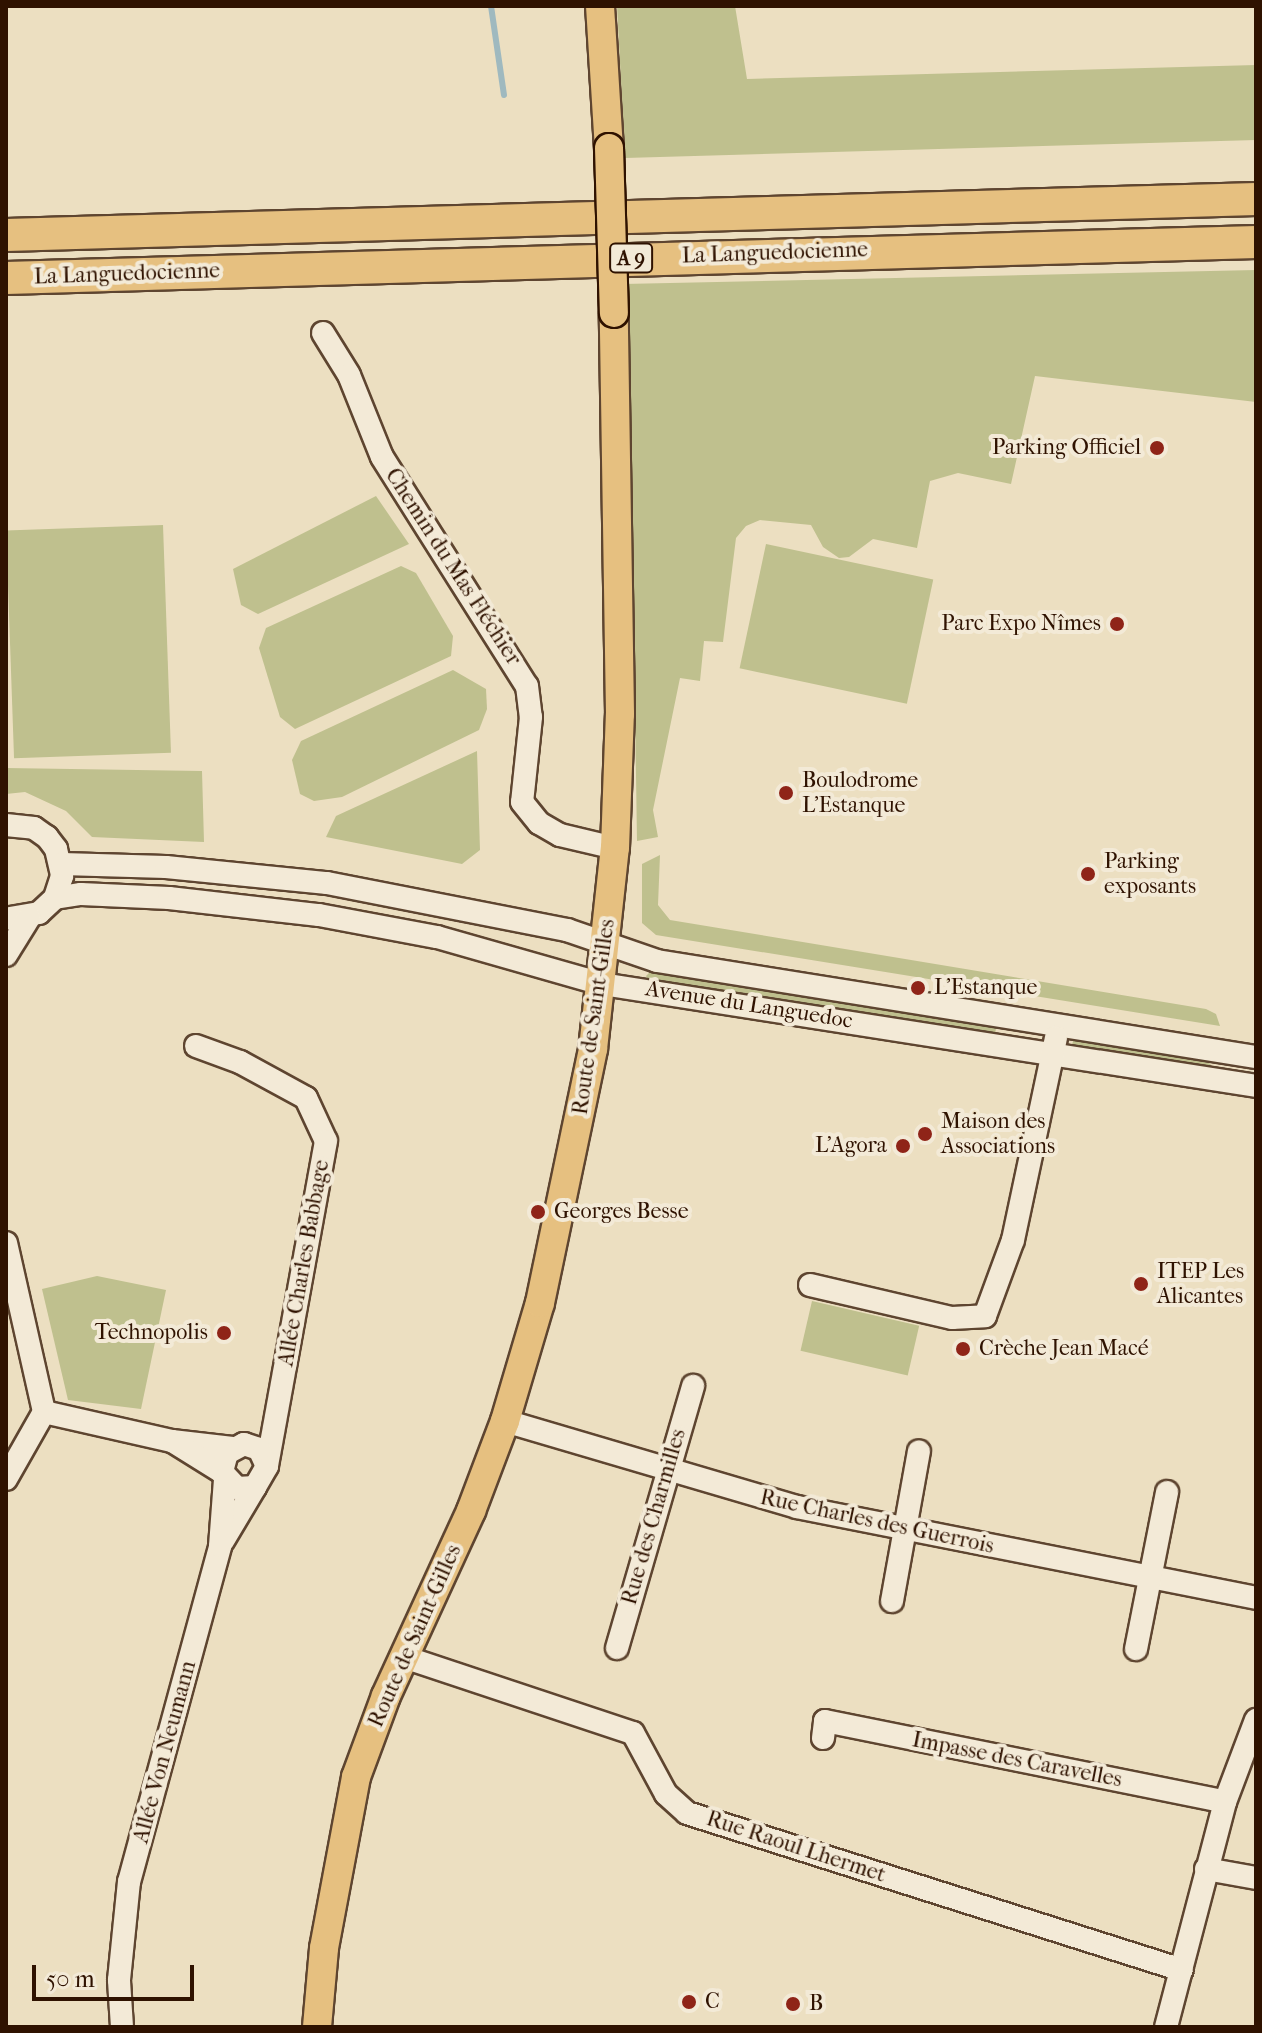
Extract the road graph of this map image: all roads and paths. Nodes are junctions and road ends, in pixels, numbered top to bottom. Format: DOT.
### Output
graph roads {
  1 [pos="600,6"];
  2 [pos="1256,199"];
  3 [pos="6,235"];
  4 [pos="1256,242"];
  5 [pos="6,278"];
  6 [pos="323,333"];
  7 [pos="6,825"];
  8 [pos="615,848"];
  9 [pos="62,864"];
  10 [pos="55,898"];
  11 [pos="29,918"];
  12 [pos="6,919"];
  13 [pos="607,947"];
  14 [pos="6,955"];
  15 [pos="602,984"];
  16 [pos="1058,1025"];
  17 [pos="196,1046"];
  18 [pos="1054,1053"];
  19 [pos="1256,1057"];
  20 [pos="1256,1086"];
  21 [pos="6,1243"];
  22 [pos="810,1285"];
  23 [pos="693,1386"];
  24 [pos="278,1410"];
  25 [pos="44,1412"];
  26 [pos="505,1421"];
  27 [pos="172,1441"];
  28 [pos="238,1446"];
  29 [pos="919,1451"];
  30 [pos="267,1466"];
  31 [pos="666,1472"];
  32 [pos="224,1475"];
  33 [pos="6,1479"];
  34 [pos="255,1487"];
  35 [pos="1167,1492"];
  36 [pos="905,1529"];
  37 [pos="220,1546"];
  38 [pos="1151,1577"];
  39 [pos="1256,1598"];
  40 [pos="892,1601"];
  41 [pos="617,1648"];
  42 [pos="1136,1649"];
  43 [pos="404,1657"];
  44 [pos="1256,1720"];
  45 [pos="823,1738"];
  46 [pos="1225,1802"];
  47 [pos="1206,1869"];
  48 [pos="1256,1878"];
  49 [pos="1182,1970"];
  50 [pos="321,1987"];
  51 [pos="122,2027"];
  52 [pos="317,2027"];
  53 [pos="324,2027"];
  54 [pos="1166,2027"];
  1 -- 8 [label="main road, Route de Saint-Gilles, bridge"];
  2 -- 3 [label="highway, La Languedocienne / A 9"];
  4 -- 5 [label="highway, La Languedocienne / A 9"];
  6 -- 8 [label="street, Chemin du Mas Fléchier"];
  7 -- 9 [label="street"];
  8 -- 13 [label="main road, Route de Saint-Gilles"];
  9 -- 10 [label="street"];
  9 -- 13 [label="street, Avenue du Languedoc"];
  10 -- 11 [label="street"];
  10 -- 15 [label="street, Avenue du Languedoc"];
  11 -- 12 [label="street"];
  11 -- 14 [label="street"];
  13 -- 15 [label="main road, Route de Saint-Gilles"];
  13 -- 16 [label="street, Avenue du Languedoc"];
  15 -- 18 [label="street, Avenue du Languedoc"];
  15 -- 26 [label="main road, Route de Saint-Gilles"];
  16 -- 18 [label="street"];
  16 -- 19 [label="street, Avenue du Languedoc"];
  17 -- 24 [label="street, Allée Charles Babbage"];
  18 -- 20 [label="street, Avenue du Languedoc"];
  18 -- 22 [label="street"];
  21 -- 25 [label="street"];
  23 -- 31 [label="street, Rue des Charmilles"];
  24 -- 28 [label="street"];
  24 -- 30 [label="street, Allée Charles Babbage"];
  25 -- 27 [label="street"];
  25 -- 33 [label="street"];
  26 -- 31 [label="street, Rue Charles des Guerrois"];
  26 -- 43 [label="main road, Route de Saint-Gilles"];
  27 -- 28 [label="street"];
  27 -- 32 [label="street"];
  28 -- 30 [label="street"];
  28 -- 32 [label="street"];
  29 -- 36 [label="street"];
  30 -- 34 [label="street"];
  31 -- 36 [label="street, Rue Charles des Guerrois"];
  31 -- 41 [label="street, Rue des Charmilles"];
  32 -- 34 [label="street"];
  32 -- 37 [label="street, Allée Von Neumann"];
  34 -- 37 [label="street"];
  35 -- 38 [label="street"];
  36 -- 38 [label="street, Rue Charles des Guerrois"];
  36 -- 40 [label="street"];
  37 -- 51 [label="street, Allée Von Neumann"];
  38 -- 39 [label="street, Rue Charles des Guerrois"];
  38 -- 42 [label="street"];
  43 -- 49 [label="street, Rue Raoul Lhermet"];
  43 -- 50 [label="main road, Route de Saint-Gilles"];
  44 -- 46 [label="street"];
  45 -- 46 [label="street, Impasse des Caravelles"];
  46 -- 47 [label="street"];
  47 -- 48 [label="street"];
  47 -- 49 [label="street"];
  49 -- 54 [label="street"];
  50 -- 52 [label="main road, Route de Saint-Gilles"];
  50 -- 53 [label="main road, Route de Saint-Gilles"];
}
